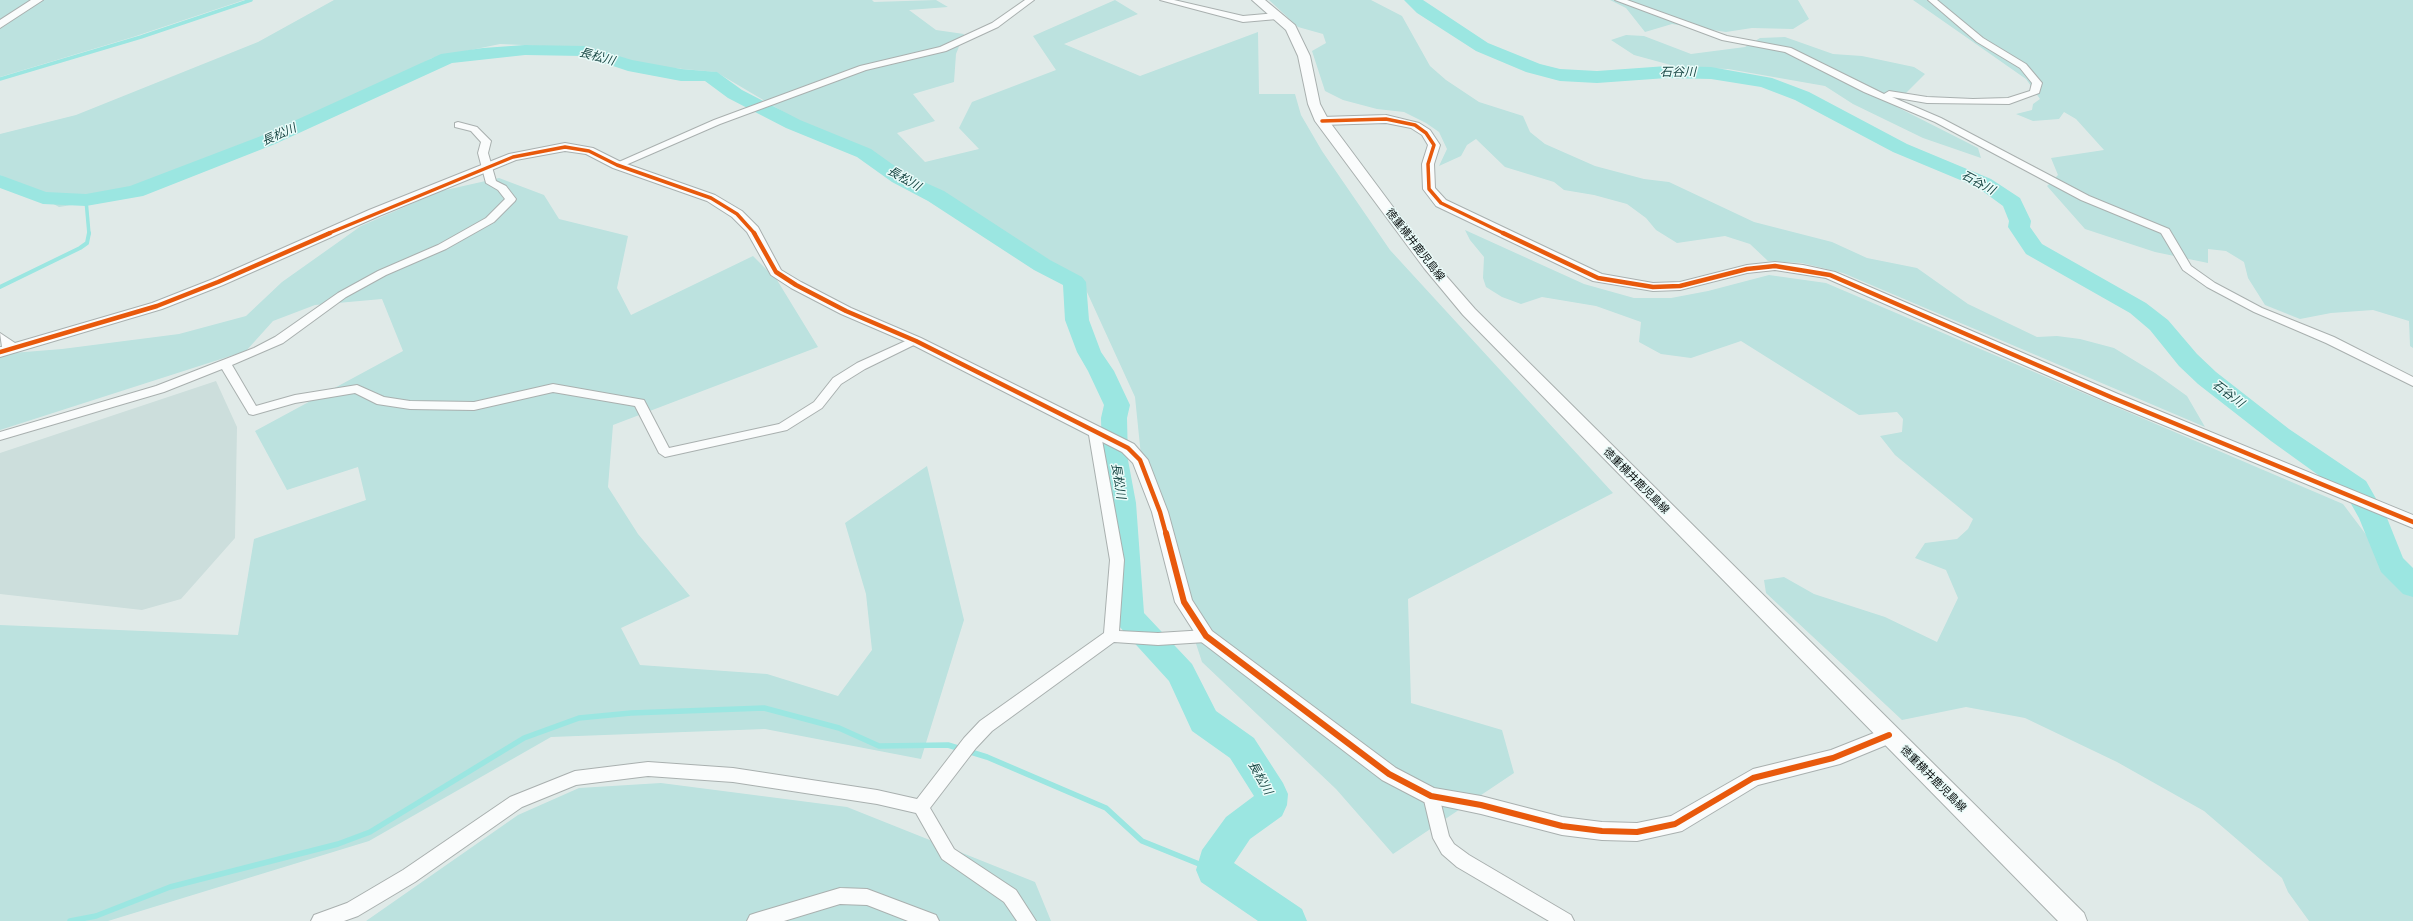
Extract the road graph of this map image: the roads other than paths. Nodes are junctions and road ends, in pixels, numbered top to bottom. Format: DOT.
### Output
graph roads {
  1 [pos="38,0"];
  2 [pos="1030,0"];
  3 [pos="1164,0"];
  4 [pos="1258,0"];
  5 [pos="1619,0"];
  6 [pos="1932,0"];
  7 [pos="1277,16"];
  8 [pos="0,26"];
  9 [pos="1867,90"];
  10 [pos="1322,121"];
  11 [pos="458,125"];
  12 [pos="617,165"];
  13 [pos="486,167"];
  14 [pos="0,338"];
  15 [pos="916,341"];
  16 [pos="7,350"];
  17 [pos="225,364"];
  18 [pos="2413,382"];
  19 [pos="1098,432"];
  20 [pos="0,436"];
  21 [pos="2413,522"];
  22 [pos="1206,636"];
  23 [pos="1119,638"];
  24 [pos="1889,735"];
  25 [pos="1431,796"];
  26 [pos="921,807"];
  27 [pos="320,921"];
  28 [pos="756,921"];
  29 [pos="930,921"];
  30 [pos="1027,921"];
  31 [pos="1565,921"];
  32 [pos="2075,921"];
  1 -- 8 [label="street"];
  2 -- 12 [label="street"];
  3 -- 7 [label="street"];
  4 -- 7 [label="main road, 徳重横井鹿児島線"];
  5 -- 9 [label="street"];
  6 -- 9 [label="street"];
  7 -- 10 [label="main road, 徳重横井鹿児島線"];
  9 -- 18 [label="street"];
  10 -- 21 [label="street"];
  10 -- 24 [label="main road, 徳重横井鹿児島線"];
  11 -- 13 [label="street"];
  12 -- 13 [label="street"];
  12 -- 15 [label="street"];
  13 -- 16 [label="street"];
  13 -- 17 [label="street"];
  14 -- 16 [label="street"];
  15 -- 17 [label="street"];
  15 -- 19 [label="street"];
  17 -- 20 [label="street"];
  19 -- 22 [label="street"];
  19 -- 23 [label="street"];
  22 -- 23 [label="street"];
  22 -- 25 [label="street"];
  23 -- 26 [label="street"];
  24 -- 25 [label="street"];
  24 -- 32 [label="main road, 徳重横井鹿児島線"];
  25 -- 31 [label="street"];
  26 -- 27 [label="street"];
  26 -- 30 [label="street"];
  28 -- 29 [label="street"];
}
